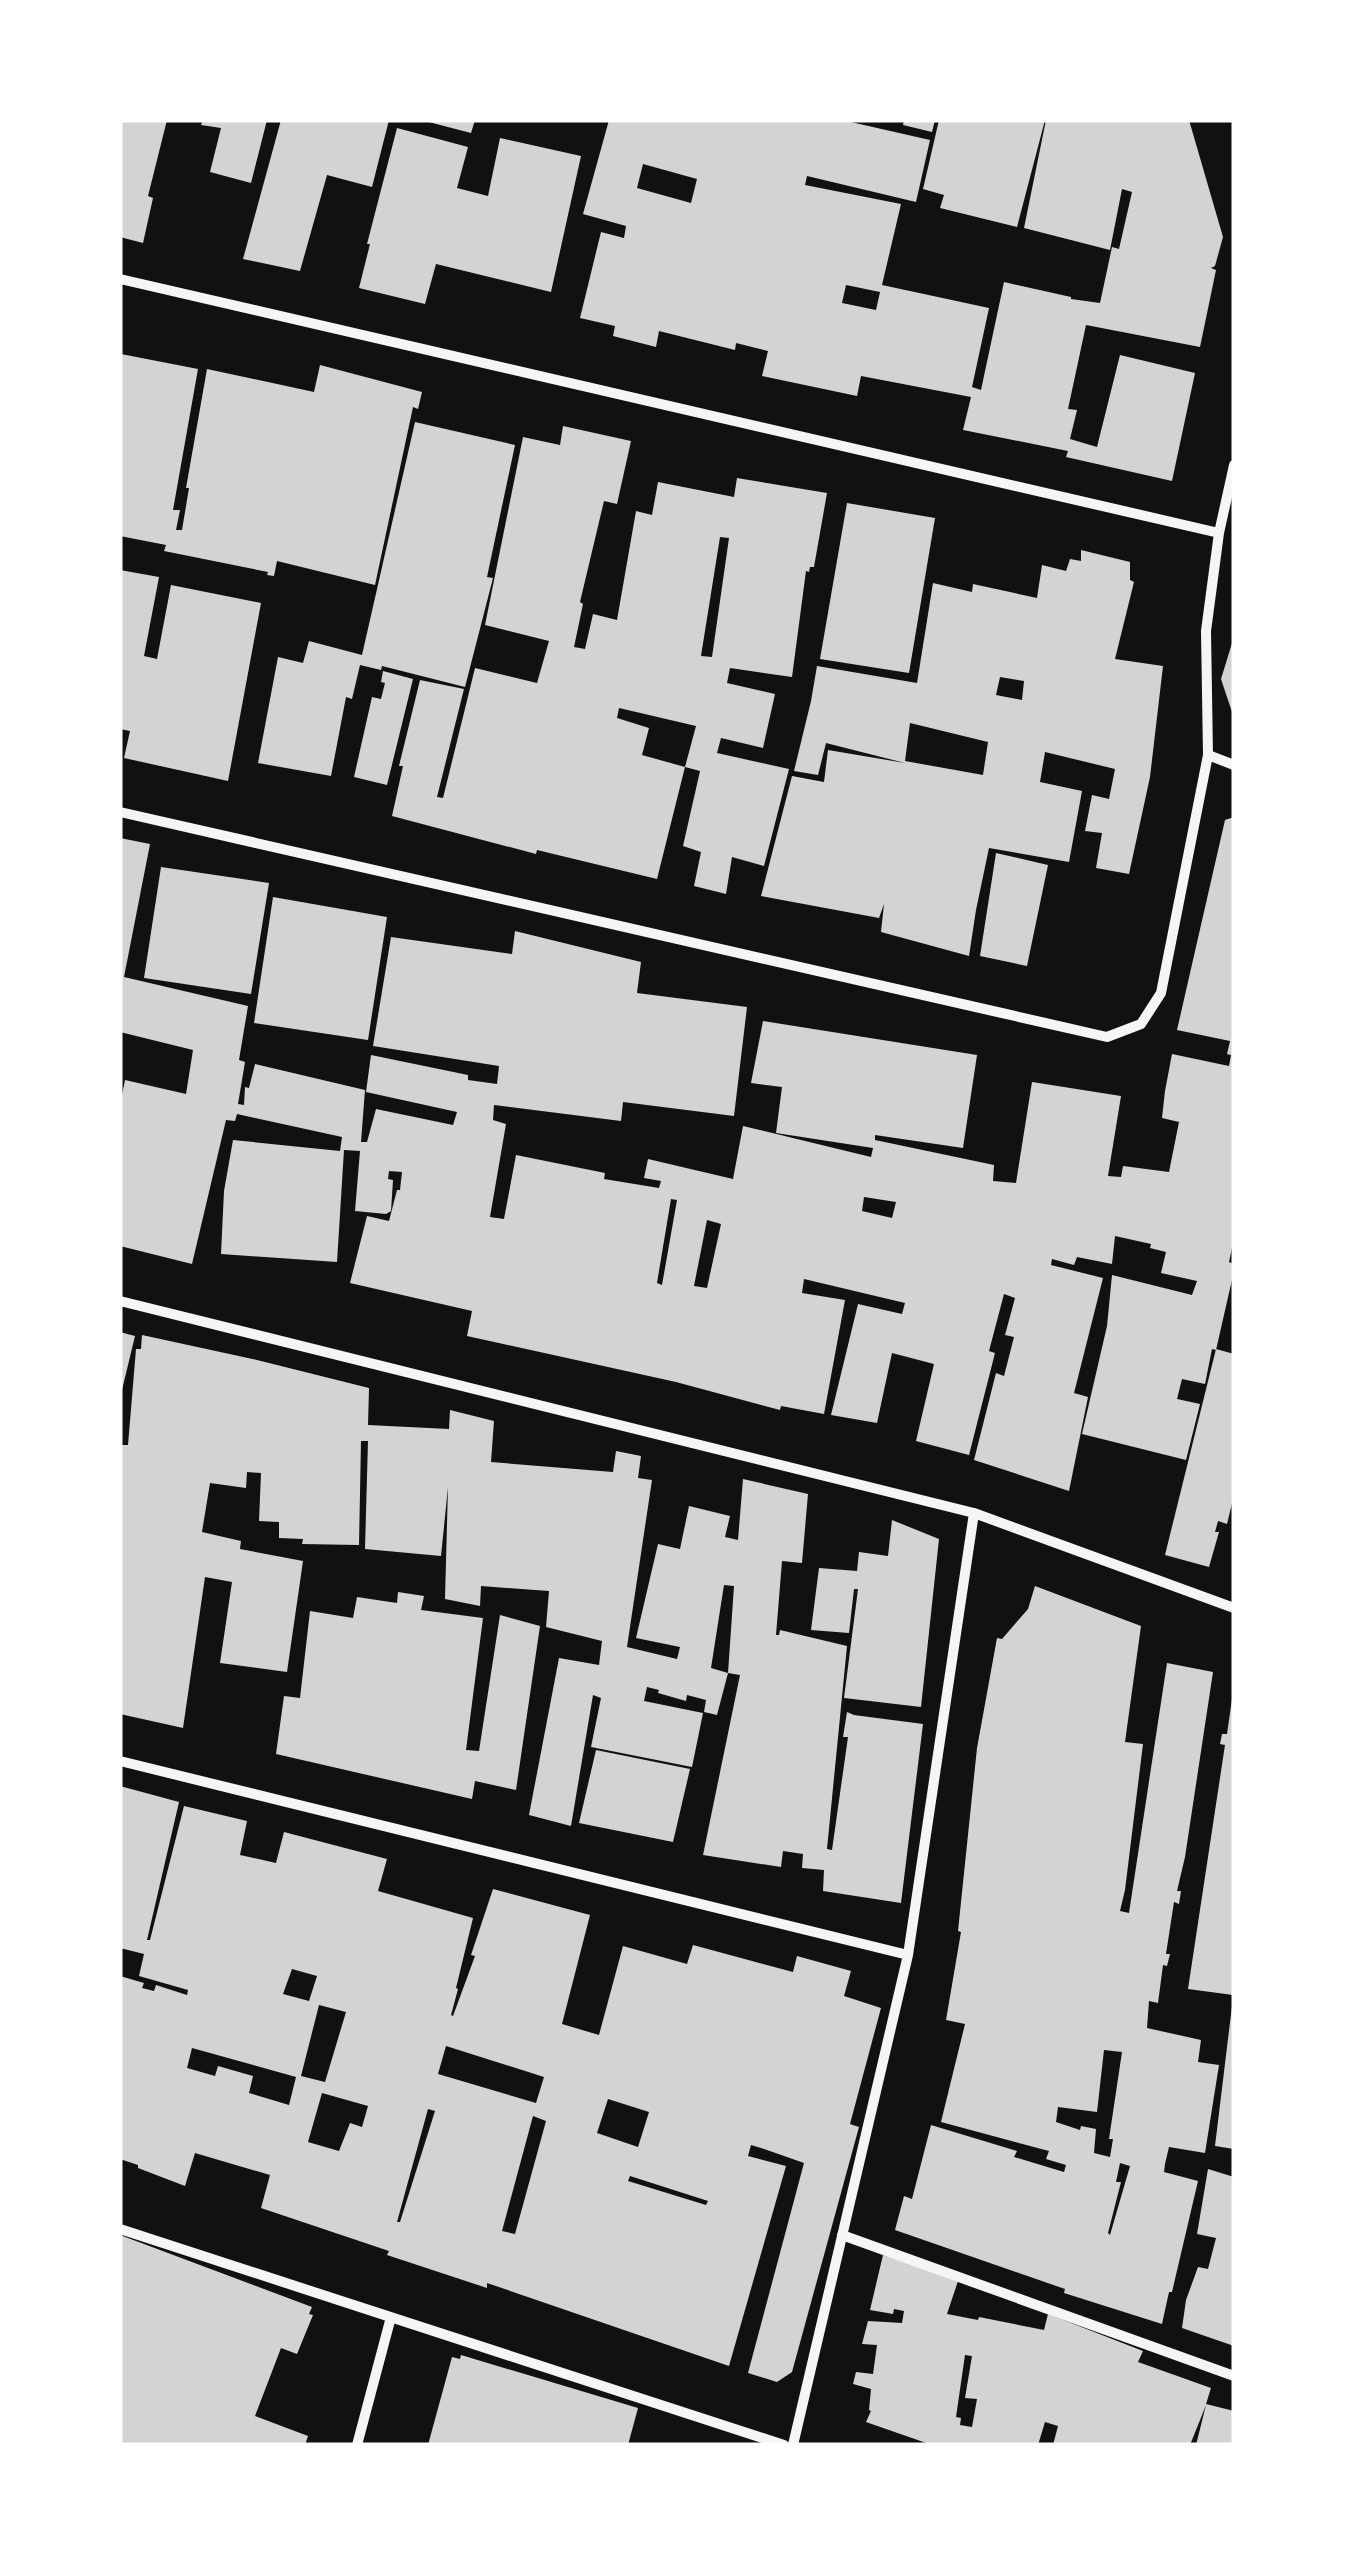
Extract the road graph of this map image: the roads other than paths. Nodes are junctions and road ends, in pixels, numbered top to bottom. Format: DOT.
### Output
graph roads {
  1 [pos="120,279"];
  2 [pos="1234,465"];
  3 [pos="1218,534"];
  4 [pos="1208,755"];
  5 [pos="1234,764"];
  6 [pos="120,812"];
  7 [pos="120,1301"];
  8 [pos="974,1513"];
  9 [pos="1234,1608"];
  10 [pos="120,1761"];
  11 [pos="908,1955"];
  12 [pos="120,2229"];
  13 [pos="842,2235"];
  14 [pos="391,2317"];
  15 [pos="1234,2376"];
  16 [pos="356,2445"];
  17 [pos="784,2445"];
  18 [pos="793,2445"];
  1 -- 3 [label="street"];
  2 -- 3 [label="street"];
  3 -- 4 [label="street"];
  4 -- 5 [label="street"];
  4 -- 6 [label="street"];
  7 -- 8 [label="street"];
  8 -- 9 [label="street"];
  8 -- 11 [label="street"];
  10 -- 11 [label="street"];
  11 -- 13 [label="street"];
  12 -- 14 [label="street"];
  13 -- 15 [label="street"];
  13 -- 18 [label="street"];
  14 -- 16 [label="street"];
  14 -- 17 [label="street"];
}
